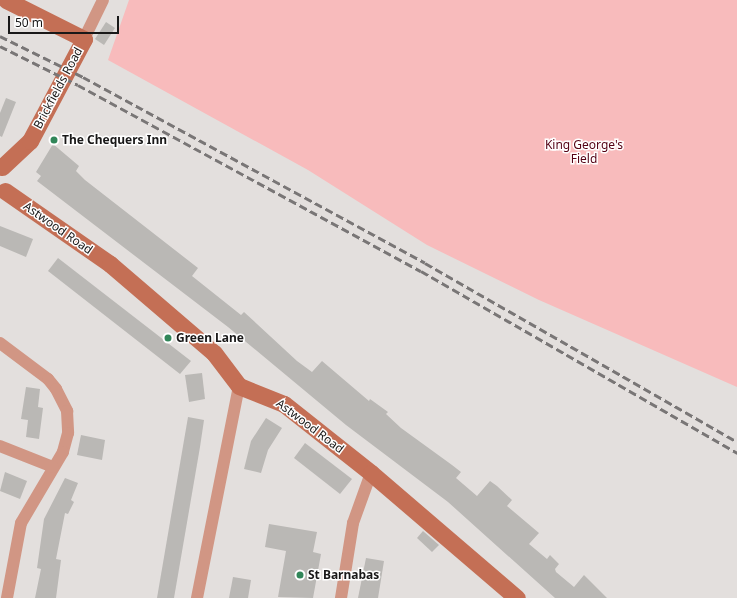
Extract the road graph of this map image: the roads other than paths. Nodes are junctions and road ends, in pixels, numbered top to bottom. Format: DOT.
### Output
graph roads {
  1 [pos="6,0"];
  2 [pos="103,0"];
  3 [pos="84,39"];
  4 [pos="1,167"];
  5 [pos="2,193"];
  6 [pos="0,343"];
  7 [pos="239,386"];
  8 [pos="0,446"];
  9 [pos="53,467"];
  10 [pos="371,473"];
  11 [pos="5,591"];
  12 [pos="197,598"];
  13 [pos="341,598"];
  14 [pos="517,598"];
  1 -- 3 [label="main road"];
  2 -- 3 [label="street, Brickfields Road"];
  3 -- 4 [label="main road, Brickfields Road"];
  4 -- 5 [label="main road, Astwood Road"];
  5 -- 7 [label="main road, Astwood Road"];
  6 -- 9 [label="street"];
  7 -- 10 [label="main road, Astwood Road"];
  7 -- 12 [label="street"];
  8 -- 9 [label="street"];
  9 -- 11 [label="street"];
  10 -- 13 [label="street"];
  10 -- 14 [label="main road, Astwood Road"];
}
